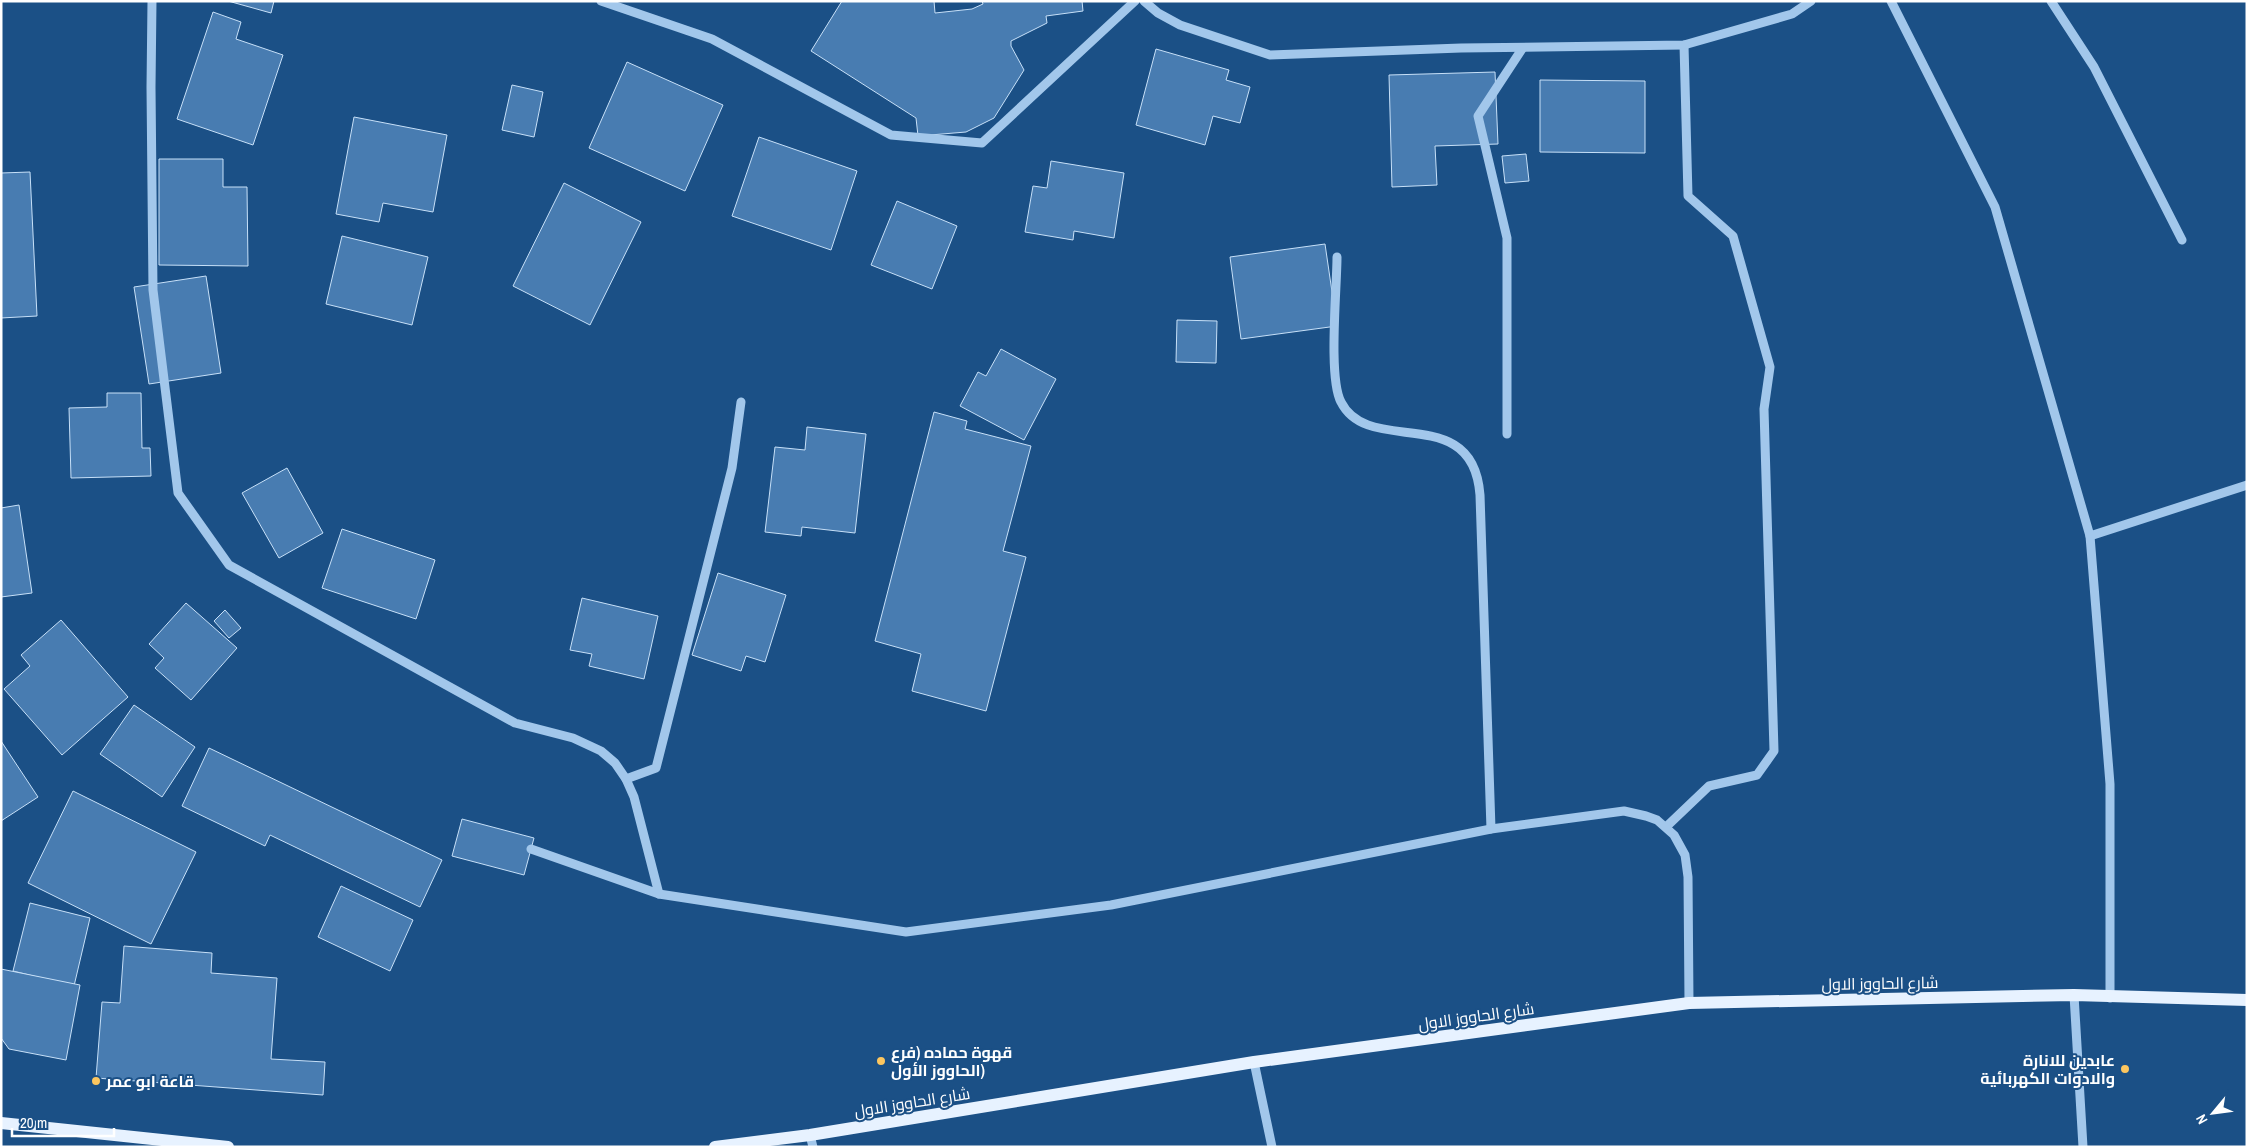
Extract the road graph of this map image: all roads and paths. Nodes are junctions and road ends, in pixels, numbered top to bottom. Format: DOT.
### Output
graph roads {
  1 [pos="152,1"];
  2 [pos="601,1"];
  3 [pos="1135,1"];
  4 [pos="1144,1"];
  5 [pos="1811,1"];
  6 [pos="1891,1"];
  7 [pos="2051,1"];
  8 [pos="1684,45"];
  9 [pos="1522,49"];
  10 [pos="2182,240"];
  11 [pos="1337,257"];
  12 [pos="741,402"];
  13 [pos="1507,434"];
  14 [pos="2247,484"];
  15 [pos="2090,536"];
  16 [pos="626,779"];
  17 [pos="1666,827"];
  18 [pos="1491,829"];
  19 [pos="531,849"];
  20 [pos="659,894"];
  21 [pos="2074,995"];
  22 [pos="2110,998"];
  23 [pos="2247,1000"];
  24 [pos="1689,1003"];
  25 [pos="1254,1062"];
  26 [pos="1,1123"];
  27 [pos="122,1141"];
  28 [pos="812,1141"];
  29 [pos="228,1147"];
  30 [pos="715,1147"];
  31 [pos="1272,1147"];
  32 [pos="2083,1147"];
  1 -- 16 [label="street"];
  2 -- 3 [label="street"];
  4 -- 9 [label="street"];
  5 -- 8 [label="street"];
  6 -- 15 [label="street"];
  7 -- 10 [label="street"];
  8 -- 9 [label="street"];
  8 -- 17 [label="street"];
  9 -- 13 [label="street"];
  11 -- 18 [label="street"];
  12 -- 16 [label="street"];
  14 -- 15 [label="street"];
  15 -- 22 [label="street"];
  16 -- 20 [label="street"];
  17 -- 18 [label="street"];
  17 -- 24 [label="street"];
  18 -- 20 [label="street"];
  19 -- 20 [label="street"];
  21 -- 22 [label="main road, شارع الحاووز الاول"];
  21 -- 24 [label="main road, شارع الحاووز الاول"];
  21 -- 32 [label="street"];
  22 -- 23 [label="main road, شارع الحاووز الاول"];
  24 -- 25 [label="main road, شارع الحاووز الاول"];
  25 -- 28 [label="main road, شارع الحاووز الاول"];
  25 -- 31 [label="street"];
  26 -- 27 [label="main road"];
  27 -- 29 [label="main road"];
  28 -- 30 [label="main road, شارع الحاووز الاول"];
}
